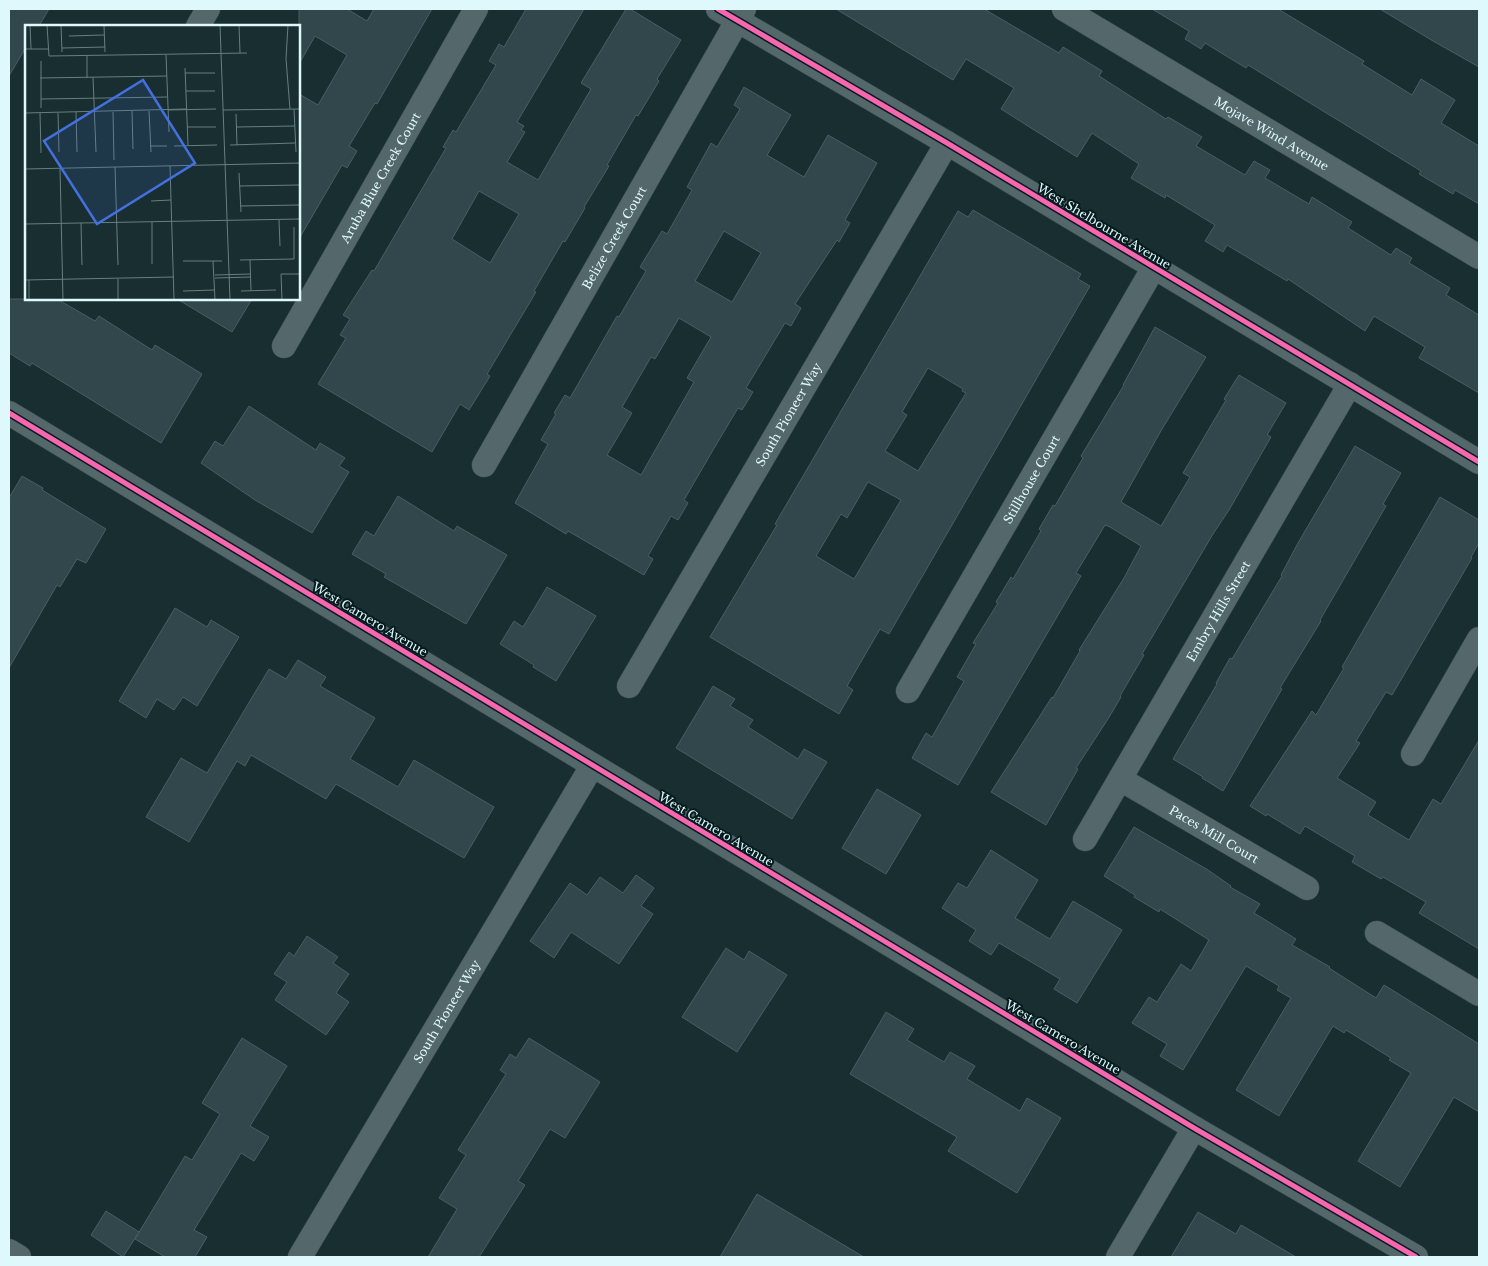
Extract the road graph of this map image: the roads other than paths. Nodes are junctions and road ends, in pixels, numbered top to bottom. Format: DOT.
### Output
graph roads {
  1 [pos="208,9"];
  2 [pos="476,9"];
  3 [pos="1064,9"];
  4 [pos="733,13"];
  5 [pos="199,25"];
  6 [pos="947,143"];
  7 [pos="1479,258"];
  8 [pos="1154,267"];
  9 [pos="284,346"];
  10 [pos="1350,384"];
  11 [pos="9,413"];
  12 [pos="1479,462"];
  13 [pos="484,465"];
  14 [pos="1479,639"];
  15 [pos="630,686"];
  16 [pos="908,692"];
  17 [pos="1413,754"];
  18 [pos="592,766"];
  19 [pos="1120,779"];
  20 [pos="1085,839"];
  21 [pos="1307,888"];
  22 [pos="1377,933"];
  23 [pos="1479,994"];
  24 [pos="1194,1128"];
  25 [pos="9,1251"];
  26 [pos="19,1257"];
  27 [pos="300,1257"];
  28 [pos="1118,1257"];
  29 [pos="1416,1257"];
  1 -- 5 [label="street"];
  2 -- 9 [label="street, Aruba Blue Creek Court"];
  3 -- 7 [label="street, Mojave Wind Avenue"];
  4 -- 6 [label="street, West Shelbourne Avenue"];
  4 -- 13 [label="street, Belize Creek Court"];
  6 -- 8 [label="street, West Shelbourne Avenue"];
  6 -- 15 [label="street, South Pioneer Way"];
  8 -- 10 [label="street, West Shelbourne Avenue"];
  8 -- 16 [label="street, Stillhouse Court"];
  10 -- 12 [label="street, West Shelbourne Avenue"];
  10 -- 19 [label="street, Embry Hills Street"];
  11 -- 18 [label="street, West Camero Avenue"];
  14 -- 17 [label="street"];
  18 -- 24 [label="street, West Camero Avenue"];
  18 -- 27 [label="street, South Pioneer Way"];
  19 -- 20 [label="street, Embry Hills Street"];
  19 -- 21 [label="street, Paces Mill Court"];
  22 -- 23 [label="street"];
  24 -- 28 [label="street"];
  24 -- 29 [label="street, West Camero Avenue"];
  25 -- 26 [label="street"];
}
